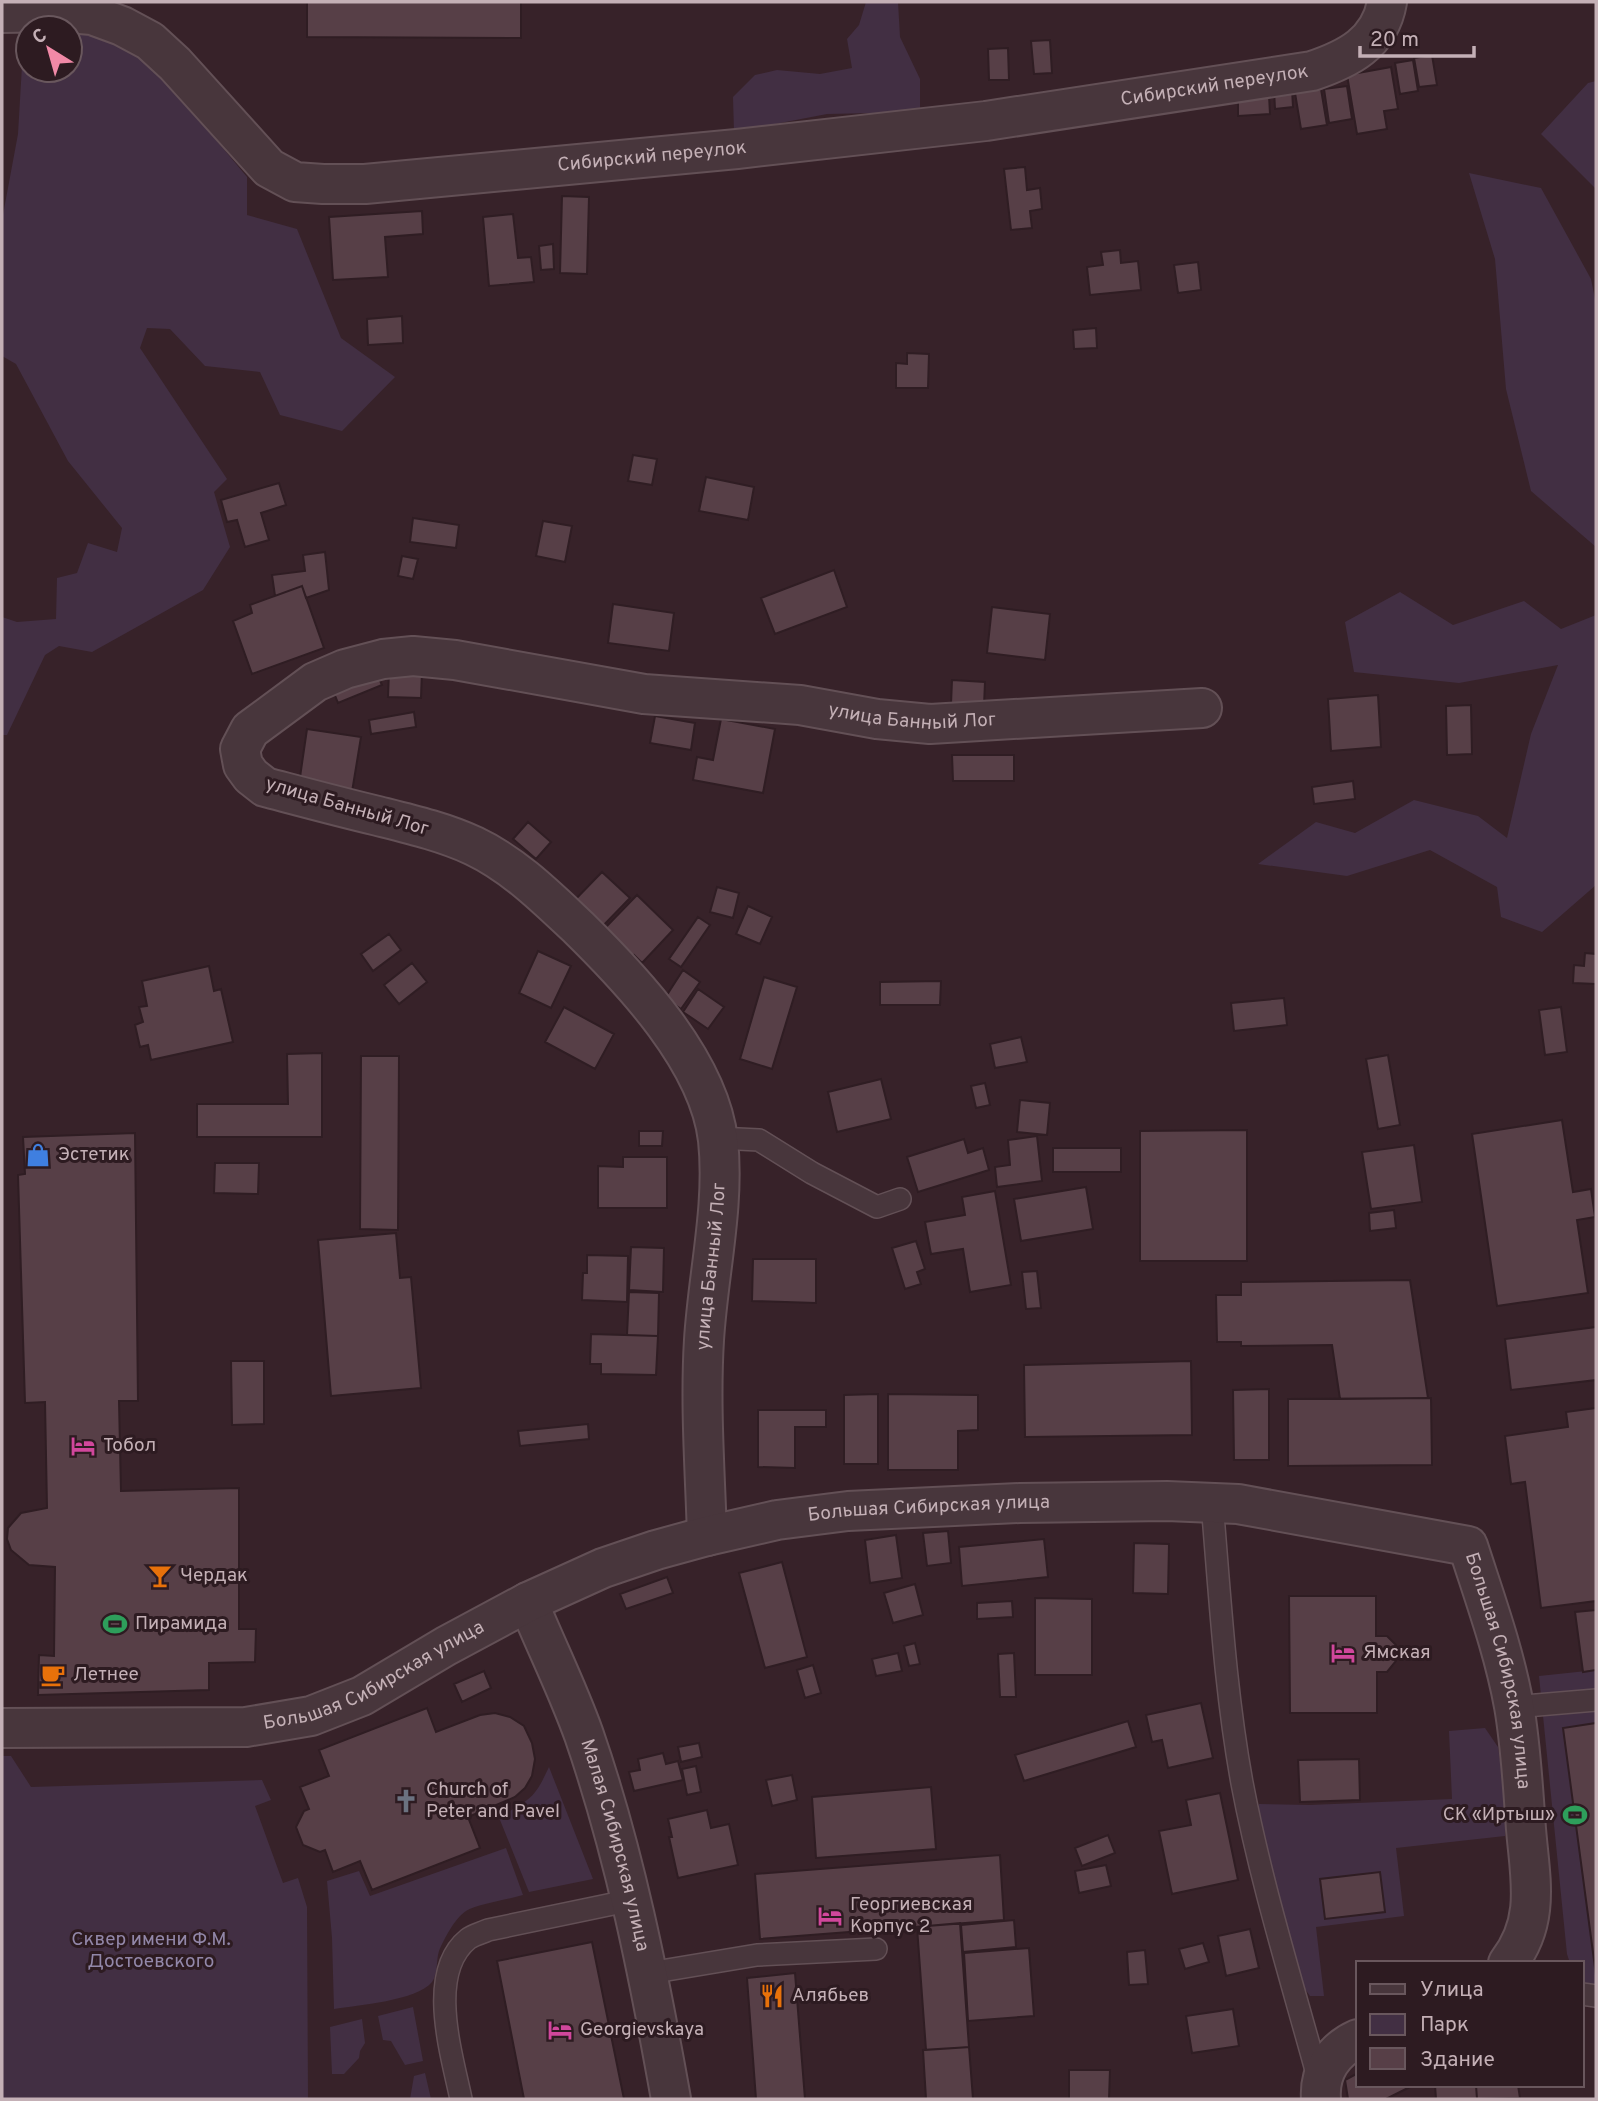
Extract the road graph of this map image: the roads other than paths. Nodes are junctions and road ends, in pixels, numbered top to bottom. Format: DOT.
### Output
graph roads {
  1 [pos="1387,2"];
  2 [pos="2,13"];
  3 [pos="1202,708"];
  4 [pos="718,1138"];
  5 [pos="900,1199"];
  6 [pos="1212,1503"];
  7 [pos="707,1536"];
  8 [pos="528,1602"];
  9 [pos="1596,1700"];
  10 [pos="1514,1707"];
  11 [pos="2,1728"];
  12 [pos="632,1900"];
  13 [pos="876,1949"];
  14 [pos="1510,1961"];
  15 [pos="649,1973"];
  16 [pos="1356,2040"];
  17 [pos="1321,2093"];
  18 [pos="461,2099"];
  19 [pos="671,2099"];
  1 -- 2 [label="street, Сибирский переулок"];
  3 -- 4 [label="street, улица Банный Лог"];
  4 -- 5 [label="lane"];
  4 -- 7 [label="street, улица Банный Лог"];
  6 -- 7 [label="street, Большая Сибирская улица"];
  6 -- 10 [label="street, Большая Сибирская улица"];
  6 -- 17 [label="lane"];
  7 -- 8 [label="street, Большая Сибирская улица"];
  8 -- 11 [label="street, Большая Сибирская улица"];
  8 -- 12 [label="street, Малая Сибирская улица"];
  9 -- 10 [label="lane"];
  10 -- 14 [label="street, Большая Сибирская улица"];
  12 -- 15 [label="street, Малая Сибирская улица"];
  12 -- 18 [label="lane"];
  13 -- 15 [label="lane"];
  15 -- 19 [label="street, Малая Сибирская улица"];
  16 -- 17 [label="street"];
}
